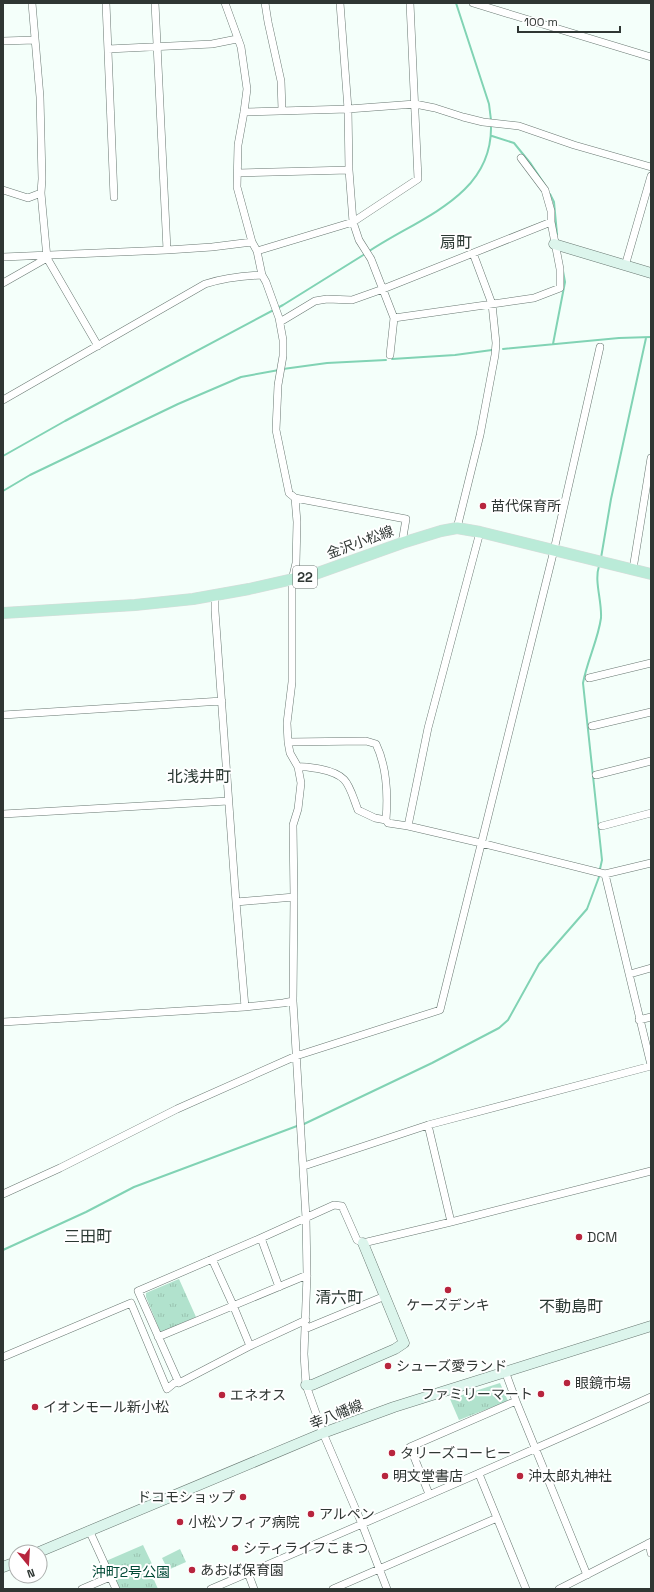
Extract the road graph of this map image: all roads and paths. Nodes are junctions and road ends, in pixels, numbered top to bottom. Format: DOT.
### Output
graph roads {
  1 [pos="32,3"];
  2 [pos="106,3"];
  3 [pos="155,3"];
  4 [pos="225,3"];
  5 [pos="265,3"];
  6 [pos="340,3"];
  7 [pos="410,3"];
  8 [pos="473,3"];
  9 [pos="237,39"];
  10 [pos="35,40"];
  11 [pos="3,41"];
  12 [pos="157,47"];
  13 [pos="108,49"];
  14 [pos="651,57"];
  15 [pos="415,104"];
  16 [pos="348,109"];
  17 [pos="282,110"];
  18 [pos="244,112"];
  19 [pos="521,158"];
  20 [pos="651,167"];
  21 [pos="349,170"];
  22 [pos="238,174"];
  23 [pos="651,176"];
  24 [pos="3,190"];
  25 [pos="41,193"];
  26 [pos="114,197"];
  27 [pos="353,222"];
  28 [pos="551,222"];
  29 [pos="252,242"];
  30 [pos="554,244"];
  31 [pos="167,250"];
  32 [pos="256,251"];
  33 [pos="473,253"];
  34 [pos="47,256"];
  35 [pos="3,257"];
  36 [pos="625,266"];
  37 [pos="651,274"];
  38 [pos="264,278"];
  39 [pos="3,283"];
  40 [pos="383,290"];
  41 [pos="492,304"];
  42 [pos="394,318"];
  43 [pos="279,320"];
  44 [pos="98,346"];
  45 [pos="600,347"];
  46 [pos="390,355"];
  47 [pos="3,400"];
  48 [pos="651,458"];
  49 [pos="648,494"];
  50 [pos="295,498"];
  51 [pos="457,528"];
  52 [pos="480,532"];
  53 [pos="402,543"];
  54 [pos="554,550"];
  55 [pos="633,569"];
  56 [pos="651,574"];
  57 [pos="292,580"];
  58 [pos="215,595"];
  59 [pos="3,613"];
  60 [pos="651,663"];
  61 [pos="589,678"];
  62 [pos="222,700"];
  63 [pos="651,712"];
  64 [pos="3,715"];
  65 [pos="592,726"];
  66 [pos="288,742"];
  67 [pos="651,761"];
  68 [pos="298,767"];
  69 [pos="596,775"];
  70 [pos="228,801"];
  71 [pos="651,813"];
  72 [pos="3,814"];
  73 [pos="386,820"];
  74 [pos="408,826"];
  75 [pos="602,826"];
  76 [pos="481,843"];
  77 [pos="651,864"];
  78 [pos="605,874"];
  79 [pos="294,897"];
  80 [pos="236,902"];
  81 [pos="651,968"];
  82 [pos="630,974"];
  83 [pos="293,1001"];
  84 [pos="245,1006"];
  85 [pos="651,1017"];
  86 [pos="639,1020"];
  87 [pos="3,1022"];
  88 [pos="296,1056"];
  89 [pos="651,1065"];
  90 [pos="428,1125"];
  91 [pos="304,1166"];
  92 [pos="651,1171"];
  93 [pos="3,1194"];
  94 [pos="306,1218"];
  95 [pos="451,1222"];
  96 [pos="261,1238"];
  97 [pos="362,1243"];
  98 [pos="212,1259"];
  99 [pos="307,1275"];
  100 [pos="278,1287"];
  101 [pos="385,1296"];
  102 [pos="233,1305"];
  103 [pos="306,1320"];
  104 [pos="651,1326"];
  105 [pos="305,1329"];
  106 [pos="158,1337"];
  107 [pos="250,1346"];
  108 [pos="3,1357"];
  109 [pos="505,1371"];
  110 [pos="178,1380"];
  111 [pos="306,1385"];
  112 [pos="651,1397"];
  113 [pos="516,1401"];
  114 [pos="323,1433"];
  115 [pos="536,1448"];
  116 [pos="479,1474"];
  117 [pos="429,1494"];
  118 [pos="497,1518"];
  119 [pos="362,1524"];
  120 [pos="89,1530"];
  121 [pos="650,1542"];
  122 [pos="48,1548"];
  123 [pos="651,1553"];
  124 [pos="380,1569"];
  125 [pos="248,1573"];
  126 [pos="587,1575"];
  127 [pos="110,1577"];
  128 [pos="82,1589"];
  129 [pos="116,1589"];
  130 [pos="211,1589"];
  131 [pos="254,1589"];
  132 [pos="333,1589"];
  133 [pos="387,1589"];
  134 [pos="526,1589"];
  135 [pos="559,1589"];
  1 -- 10 [label="street"];
  2 -- 13 [label="street"];
  3 -- 12 [label="street"];
  4 -- 9 [label="street"];
  5 -- 17 [label="street"];
  6 -- 16 [label="street"];
  7 -- 15 [label="street"];
  8 -- 14 [label="street"];
  9 -- 12 [label="street"];
  9 -- 18 [label="street"];
  10 -- 11 [label="street"];
  10 -- 25 [label="street"];
  12 -- 13 [label="street"];
  12 -- 31 [label="street"];
  13 -- 26 [label="street"];
  15 -- 16 [label="street"];
  15 -- 20 [label="street"];
  15 -- 27 [label="street"];
  16 -- 17 [label="street"];
  16 -- 21 [label="street"];
  17 -- 18 [label="street"];
  18 -- 22 [label="street"];
  19 -- 28 [label="street"];
  21 -- 22 [label="street"];
  21 -- 27 [label="street"];
  22 -- 29 [label="street"];
  23 -- 36 [label="street"];
  24 -- 25 [label="street"];
  25 -- 34 [label="street"];
  27 -- 32 [label="street"];
  27 -- 40 [label="street"];
  28 -- 30 [label="street"];
  28 -- 33 [label="street"];
  29 -- 31 [label="street"];
  29 -- 32 [label="street"];
  30 -- 36 [label="street"];
  30 -- 41 [label="street"];
  31 -- 34 [label="street"];
  32 -- 38 [label="street"];
  33 -- 40 [label="street"];
  33 -- 41 [label="street"];
  34 -- 35 [label="street"];
  34 -- 39 [label="street"];
  34 -- 44 [label="street"];
  36 -- 37 [label="street"];
  38 -- 43 [label="street"];
  38 -- 44 [label="street"];
  40 -- 42 [label="street"];
  40 -- 43 [label="street"];
  41 -- 42 [label="street"];
  41 -- 51 [label="street"];
  42 -- 46 [label="street"];
  43 -- 50 [label="street"];
  44 -- 47 [label="street"];
  45 -- 54 [label="street"];
  48 -- 49 [label="street"];
  49 -- 55 [label="street"];
  50 -- 53 [label="street"];
  50 -- 57 [label="street"];
  51 -- 52 [label="main road, 金沢小松線 / 22"];
  51 -- 53 [label="main road, 金沢小松線 / 22"];
  52 -- 54 [label="main road, 金沢小松線 / 22"];
  52 -- 74 [label="street"];
  53 -- 57 [label="main road, 金沢小松線 / 22"];
  54 -- 55 [label="main road, 金沢小松線 / 22"];
  54 -- 76 [label="street"];
  55 -- 56 [label="main road, 金沢小松線 / 22"];
  57 -- 58 [label="main road, 金沢小松線 / 22"];
  57 -- 66 [label="street"];
  58 -- 59 [label="main road, 金沢小松線 / 22"];
  58 -- 62 [label="street"];
  60 -- 61 [label="street"];
  62 -- 64 [label="street"];
  62 -- 70 [label="street"];
  63 -- 65 [label="street"];
  66 -- 68 [label="street"];
  66 -- 73 [label="street"];
  67 -- 69 [label="street"];
  68 -- 73 [label="street"];
  68 -- 79 [label="street"];
  70 -- 72 [label="street"];
  70 -- 80 [label="street"];
  71 -- 75 [label="street"];
  73 -- 74 [label="street"];
  74 -- 76 [label="street"];
  76 -- 78 [label="street"];
  76 -- 88 [label="street"];
  77 -- 78 [label="street"];
  78 -- 82 [label="street"];
  79 -- 80 [label="street"];
  79 -- 83 [label="street"];
  80 -- 84 [label="street"];
  81 -- 82 [label="street"];
  82 -- 86 [label="street"];
  83 -- 84 [label="street"];
  83 -- 88 [label="street"];
  84 -- 87 [label="street"];
  85 -- 86 [label="street"];
  86 -- 89 [label="street"];
  88 -- 91 [label="street"];
  88 -- 93 [label="street"];
  89 -- 90 [label="street"];
  90 -- 91 [label="street"];
  90 -- 95 [label="street"];
  91 -- 94 [label="street"];
  92 -- 95 [label="street"];
  94 -- 96 [label="street"];
  94 -- 97 [label="street"];
  94 -- 99 [label="street"];
  95 -- 97 [label="street"];
  96 -- 98 [label="street"];
  96 -- 100 [label="street"];
  97 -- 101 [label="street"];
  98 -- 102 [label="street"];
  98 -- 106 [label="street"];
  99 -- 100 [label="street"];
  99 -- 103 [label="street"];
  100 -- 102 [label="street"];
  101 -- 105 [label="street"];
  101 -- 111 [label="street"];
  102 -- 106 [label="street"];
  102 -- 107 [label="street"];
  103 -- 105 [label="street"];
  103 -- 107 [label="street"];
  104 -- 109 [label="street, 幸八幡線"];
  105 -- 111 [label="street"];
  106 -- 110 [label="street"];
  107 -- 110 [label="street"];
  108 -- 110 [label="street"];
  109 -- 113 [label="street"];
  109 -- 114 [label="street, 幸八幡線"];
  111 -- 114 [label="street"];
  112 -- 115 [label="street"];
  113 -- 115 [label="street"];
  113 -- 117 [label="street"];
  114 -- 119 [label="street"];
  114 -- 120 [label="street, 幸八幡線"];
  115 -- 116 [label="street"];
  115 -- 126 [label="street"];
  116 -- 117 [label="street"];
  116 -- 118 [label="street"];
  117 -- 119 [label="street"];
  118 -- 124 [label="street"];
  118 -- 134 [label="street"];
  119 -- 124 [label="street"];
  119 -- 125 [label="street"];
  120 -- 122 [label="street, 幸八幡線"];
  120 -- 127 [label="street"];
  121 -- 123 [label="street"];
  121 -- 126 [label="street"];
  124 -- 132 [label="street"];
  124 -- 133 [label="street"];
  125 -- 130 [label="street"];
  125 -- 131 [label="street"];
  126 -- 135 [label="street"];
  127 -- 128 [label="street"];
  127 -- 129 [label="street"];
}
